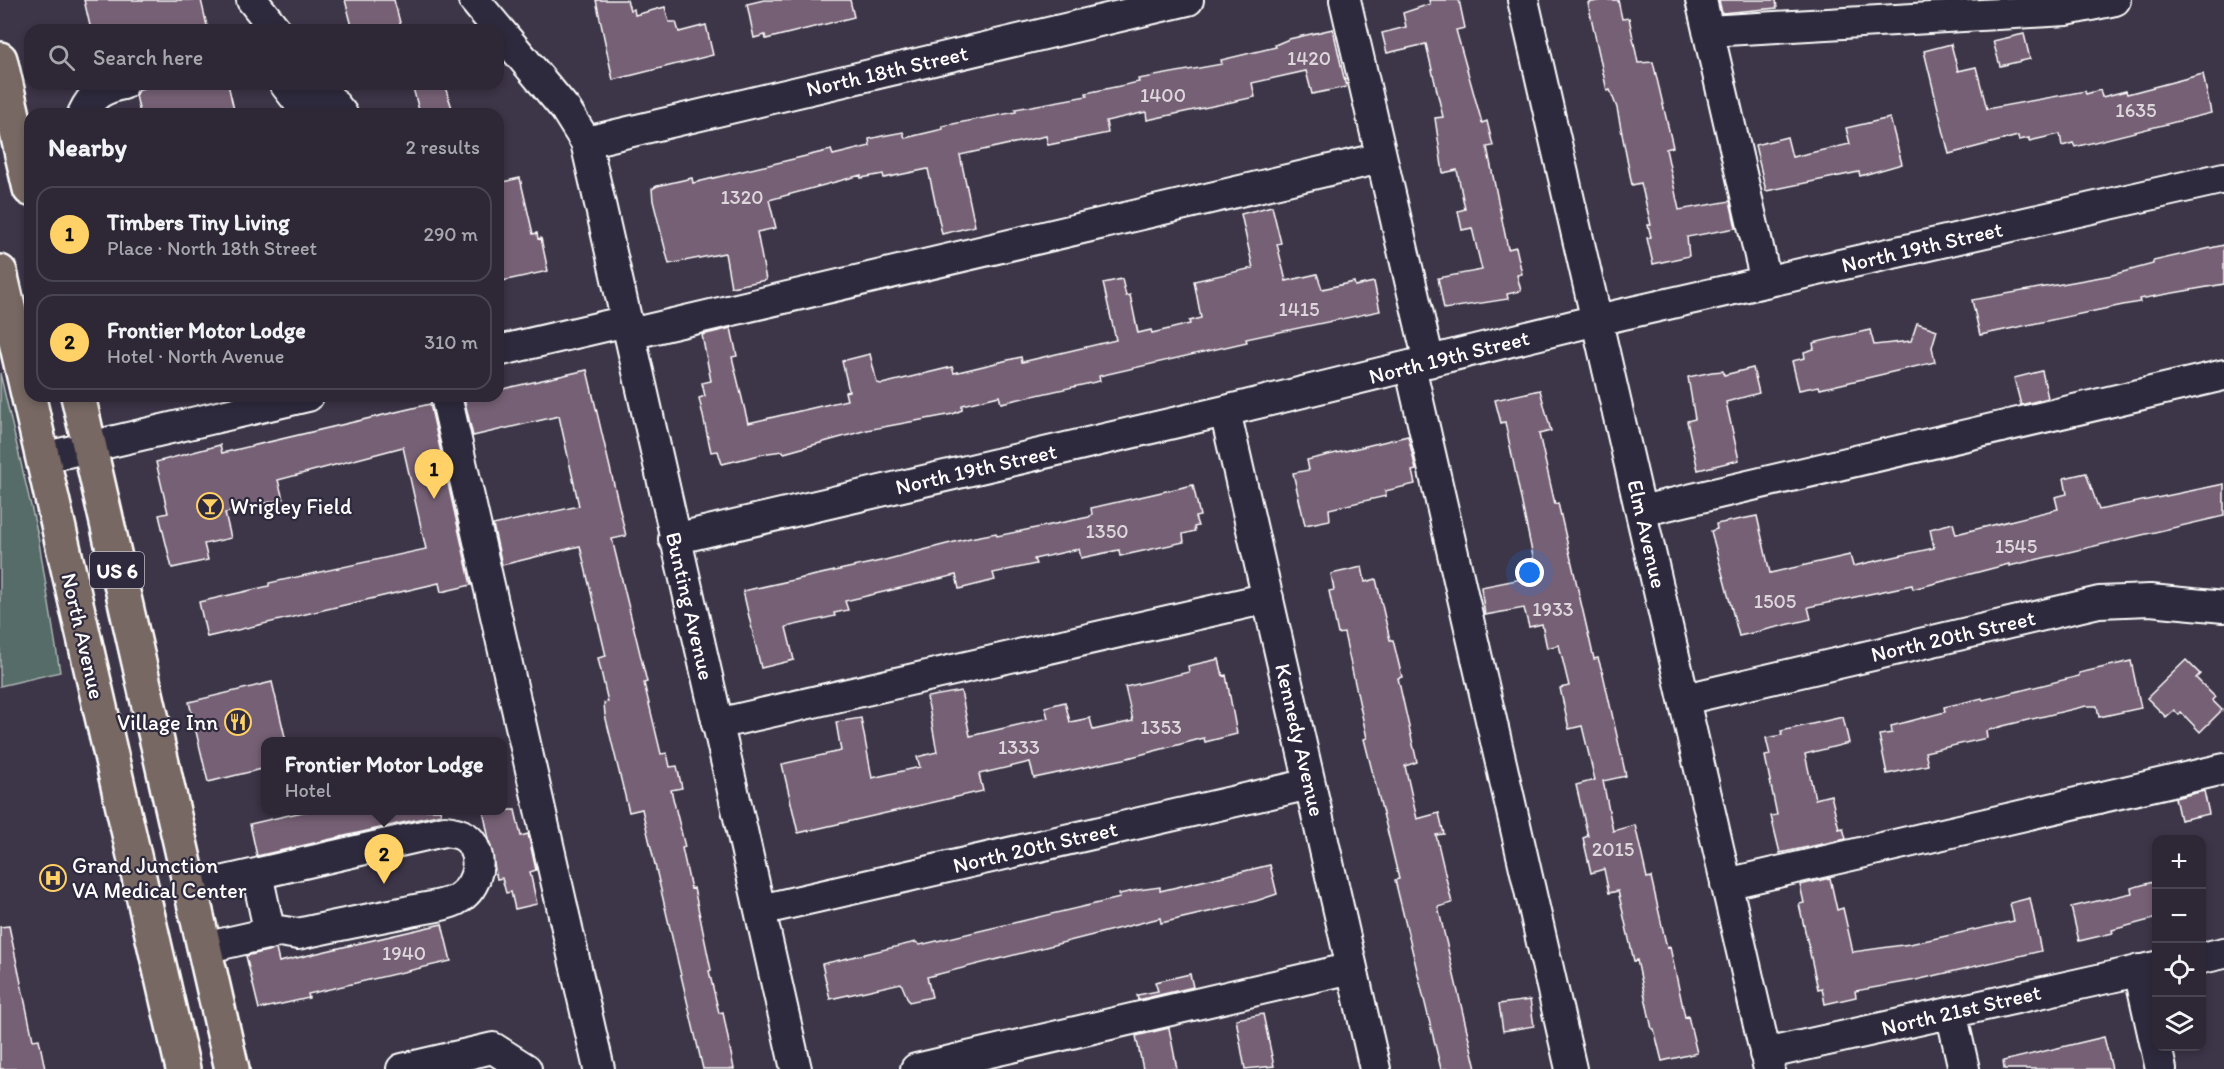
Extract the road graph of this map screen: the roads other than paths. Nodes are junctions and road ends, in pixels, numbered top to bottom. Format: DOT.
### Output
graph roads {
  1 [pos="252,0"];
  2 [pos="474,0"];
  3 [pos="1188,0"];
  4 [pos="1345,0"];
  5 [pos="1523,0"];
  6 [pos="1701,0"];
  7 [pos="2115,0"];
  8 [pos="271,24"];
  9 [pos="494,24"];
  10 [pos="1708,31"];
  11 [pos="504,36"];
  12 [pos="0,59"];
  13 [pos="100,90"];
  14 [pos="290,90"];
  15 [pos="323,90"];
  16 [pos="86,108"];
  17 [pos="303,108"];
  18 [pos="337,108"];
  19 [pos="586,142"];
  20 [pos="1381,158"];
  21 [pos="24,163"];
  22 [pos="2224,178"];
  23 [pos="0,272"];
  24 [pos="1766,282"];
  25 [pos="1597,320"];
  26 [pos="628,328"];
  27 [pos="504,350"];
  28 [pos="1420,364"];
  29 [pos="2224,375"];
  30 [pos="24,378"];
  31 [pos="29,402"];
  32 [pos="79,402"];
  33 [pos="282,402"];
  34 [pos="447,402"];
  35 [pos="1225,411"];
  36 [pos="89,447"];
  37 [pos="42,458"];
  38 [pos="1641,511"];
  39 [pos="674,539"];
  40 [pos="66,562"];
  41 [pos="1268,598"];
  42 [pos="2224,607"];
  43 [pos="145,693"];
  44 [pos="1685,699"];
  45 [pos="717,724"];
  46 [pos="108,742"];
  47 [pos="2224,769"];
  48 [pos="1310,784"];
  49 [pos="256,874"];
  50 [pos="1726,884"];
  51 [pos="190,889"];
  52 [pos="760,910"];
  53 [pos="270,934"];
  54 [pos="204,948"];
  55 [pos="2224,953"];
  56 [pos="2206,957"];
  57 [pos="1352,968"];
  58 [pos="2148,968"];
  59 [pos="1951,1012"];
  60 [pos="1767,1062"];
  61 [pos="183,1069"];
  62 [pos="231,1069"];
  63 [pos="402,1069"];
  64 [pos="526,1069"];
  65 [pos="599,1069"];
  66 [pos="796,1069"];
  67 [pos="916,1069"];
  68 [pos="1375,1069"];
  69 [pos="1572,1069"];
  70 [pos="1964,1069"];
  71 [pos="2161,1069"];
  1 -- 8 [label="street"];
  2 -- 9 [label="street, Bunting Avenue"];
  3 -- 19 [label="street, North 18th Street"];
  4 -- 20 [label="street"];
  5 -- 25 [label="street, Elm Avenue"];
  6 -- 10 [label="street"];
  7 -- 10 [label="street"];
  10 -- 24 [label="street"];
  11 -- 19 [label="street, Bunting Avenue"];
  12 -- 21 [label="main road"];
  13 -- 16 [label="street"];
  14 -- 17 [label="street"];
  15 -- 18 [label="street"];
  19 -- 26 [label="street, Bunting Avenue"];
  20 -- 26 [label="street"];
  20 -- 28 [label="street"];
  22 -- 24 [label="street, North 19th Street"];
  23 -- 30 [label="main road, North Avenue / US 6"];
  24 -- 25 [label="street, North 19th Street"];
  25 -- 28 [label="street, North 19th Street"];
  25 -- 38 [label="street, Elm Avenue"];
  26 -- 27 [label="street"];
  26 -- 39 [label="street, Bunting Avenue"];
  28 -- 35 [label="street, North 19th Street"];
  28 -- 69 [label="street"];
  29 -- 38 [label="street"];
  31 -- 37 [label="main road, North Avenue / US 6"];
  32 -- 36 [label="main road, US 6"];
  33 -- 36 [label="street"];
  34 -- 65 [label="street"];
  35 -- 39 [label="street, North 19th Street"];
  35 -- 41 [label="street, Kennedy Avenue"];
  36 -- 37 [label="street"];
  36 -- 43 [label="main road, US 6"];
  37 -- 40 [label="main road, North Avenue / US 6"];
  38 -- 44 [label="street, Elm Avenue"];
  39 -- 45 [label="street, Bunting Avenue"];
  40 -- 43 [label="main road"];
  40 -- 46 [label="main road, North Avenue / US 6"];
  41 -- 45 [label="street"];
  41 -- 48 [label="street, Kennedy Avenue"];
  42 -- 44 [label="street, North 20th Street"];
  43 -- 51 [label="main road, US 6"];
  44 -- 50 [label="street, Elm Avenue"];
  45 -- 52 [label="street, Bunting Avenue"];
  46 -- 54 [label="main road"];
  46 -- 61 [label="main road, North Avenue / US 6"];
  47 -- 50 [label="street"];
  48 -- 52 [label="street, North 20th Street"];
  48 -- 57 [label="street, Kennedy Avenue"];
  49 -- 51 [label="street"];
  49 -- 53 [label="street"];
  49 -- 53 [label="street"];
  50 -- 60 [label="street, Elm Avenue"];
  51 -- 54 [label="main road, US 6"];
  52 -- 66 [label="street, Bunting Avenue"];
  53 -- 54 [label="street"];
  54 -- 62 [label="main road, US 6"];
  55 -- 56 [label="street"];
  57 -- 67 [label="street"];
  57 -- 68 [label="street, Kennedy Avenue"];
  58 -- 59 [label="street, North 21st Street"];
  58 -- 71 [label="street"];
  59 -- 60 [label="street, North 21st Street"];
  59 -- 70 [label="street"];
  63 -- 64 [label="street"];
}
